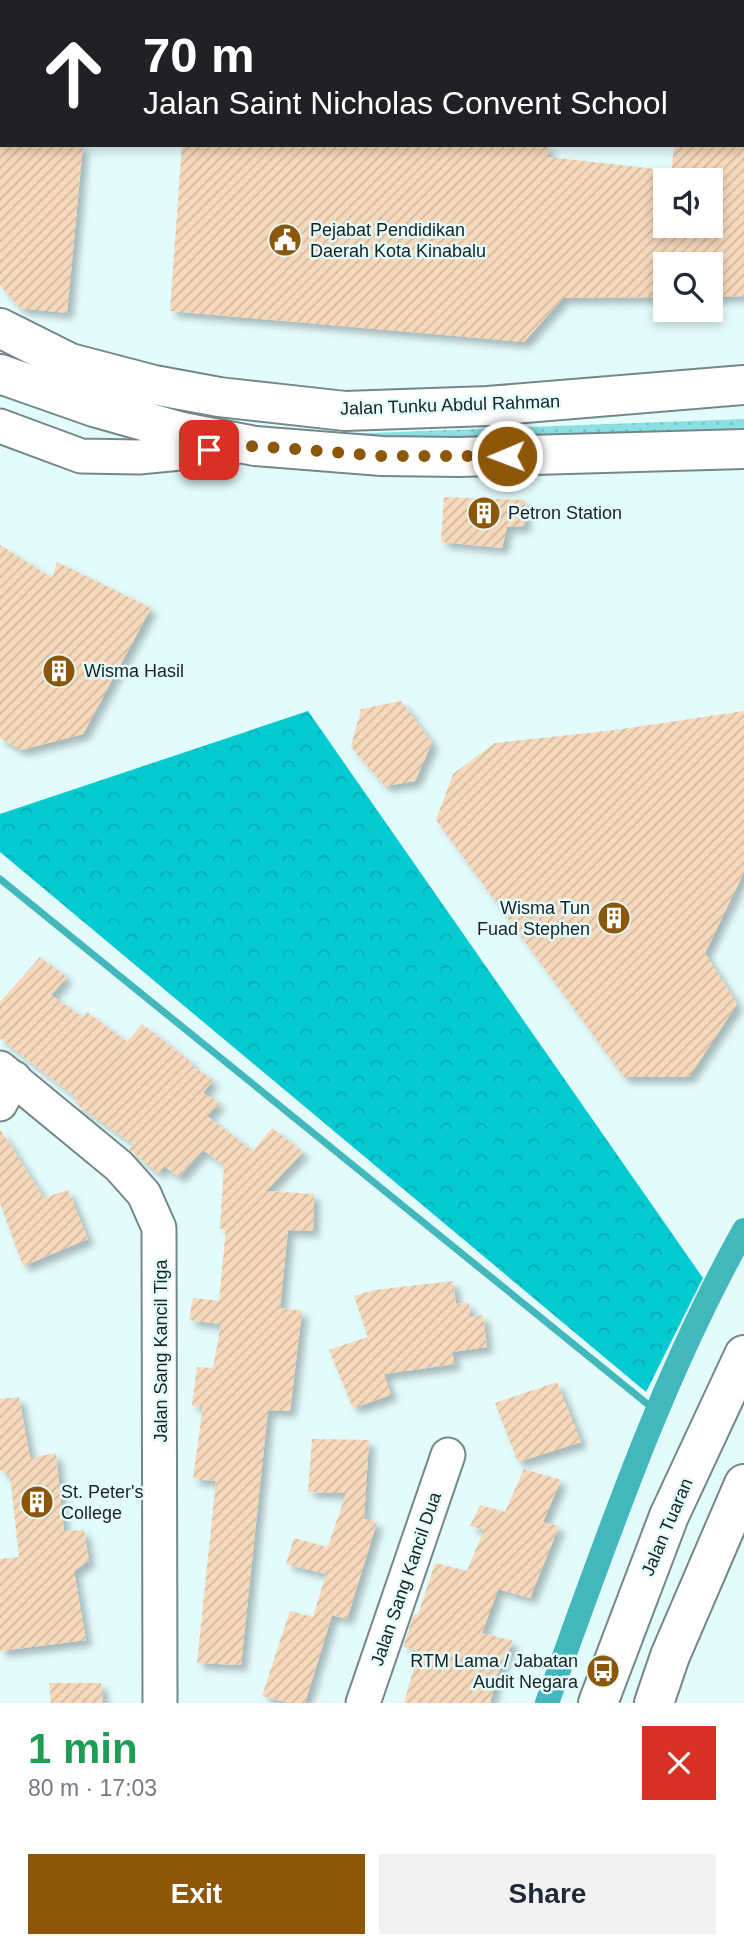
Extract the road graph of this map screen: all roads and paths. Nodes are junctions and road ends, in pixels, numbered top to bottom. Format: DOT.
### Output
graph roads {
  1 [pos="1,328"];
  2 [pos="0,374"];
  3 [pos="744,384"];
  4 [pos="0,426"];
  5 [pos="256,446"];
  6 [pos="738,452"];
  7 [pos="5,1083"];
  8 [pos="744,1355"];
  9 [pos="448,1455"];
  10 [pos="744,1484"];
  11 [pos="160,1703"];
  12 [pos="363,1703"];
  13 [pos="598,1703"];
  14 [pos="654,1703"];
  1 -- 3 [label="main road, Jalan Tunku Abdul Rahman"];
  2 -- 5 [label="main road"];
  4 -- 5 [label="street"];
  5 -- 6 [label="main road"];
  7 -- 11 [label="street, Jalan Sang Kancil Tiga"];
  8 -- 13 [label="main road, Jalan Tuaran"];
  9 -- 12 [label="street, Jalan Sang Kancil Dua"];
  10 -- 14 [label="main road"];
}
